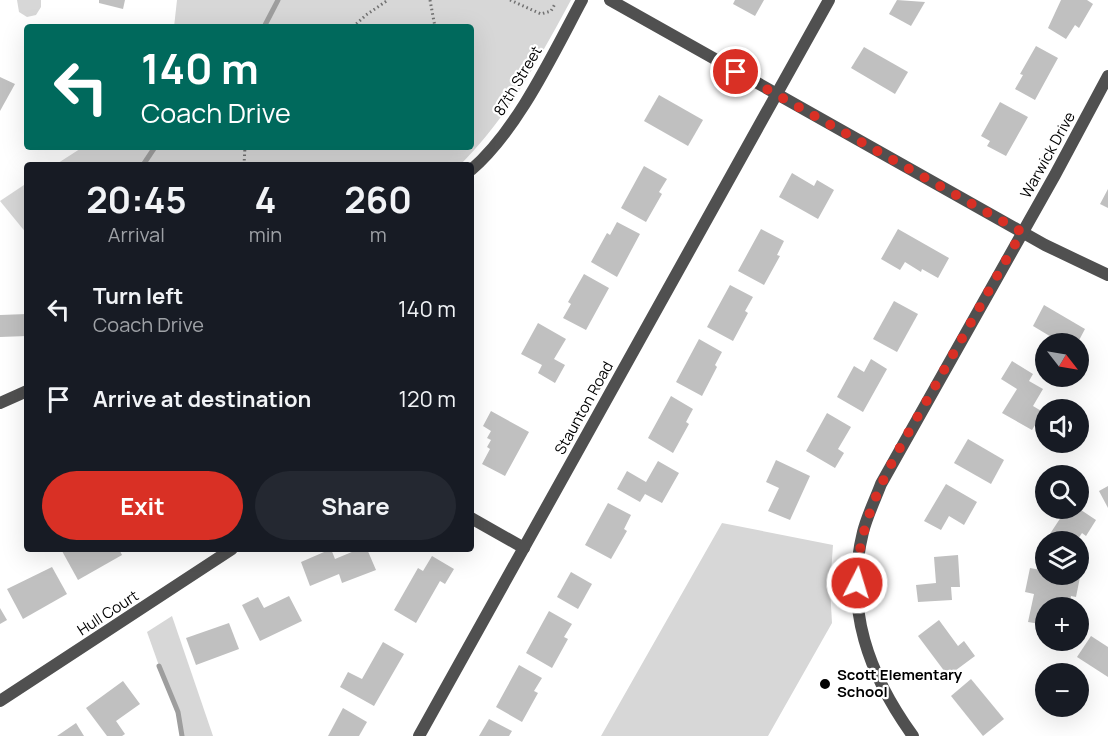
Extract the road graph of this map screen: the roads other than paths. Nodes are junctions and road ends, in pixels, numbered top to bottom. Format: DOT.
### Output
graph roads {
  1 [pos="582,0"];
  2 [pos="610,0"];
  3 [pos="829,0"];
  4 [pos="1108,76"];
  5 [pos="777,95"];
  6 [pos="474,167"];
  7 [pos="1022,232"];
  8 [pos="1108,275"];
  9 [pos="24,393"];
  10 [pos="0,403"];
  11 [pos="474,520"];
  12 [pos="524,548"];
  13 [pos="227,552"];
  14 [pos="0,702"];
  15 [pos="419,736"];
  16 [pos="914,736"];
  1 -- 6 [label="street, 87th Street"];
  2 -- 5 [label="street"];
  3 -- 5 [label="street, Staunton Road"];
  4 -- 7 [label="street, Warwick Drive"];
  5 -- 7 [label="street"];
  5 -- 12 [label="street, Staunton Road"];
  7 -- 8 [label="street"];
  7 -- 16 [label="street, Warwick Drive"];
  9 -- 10 [label="street"];
  11 -- 12 [label="street"];
  12 -- 15 [label="street, Staunton Road"];
  13 -- 14 [label="street, Hull Court"];
}
